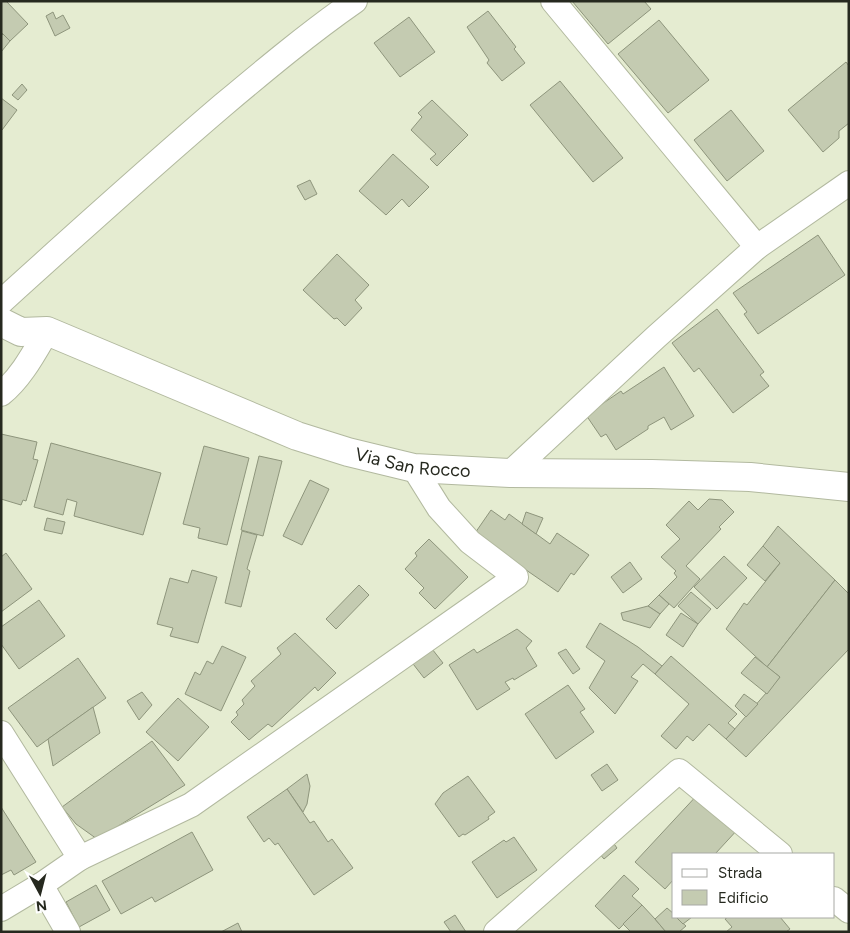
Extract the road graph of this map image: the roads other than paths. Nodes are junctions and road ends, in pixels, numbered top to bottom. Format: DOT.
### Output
graph roads {
  1 [pos="355,1"];
  2 [pos="553,1"];
  3 [pos="849,183"];
  4 [pos="757,247"];
  5 [pos="1,302"];
  6 [pos="1,322"];
  7 [pos="47,331"];
  8 [pos="1,394"];
  9 [pos="414,468"];
  10 [pos="510,473"];
  11 [pos="849,487"];
  12 [pos="1,733"];
  13 [pos="779,853"];
  14 [pos="80,858"];
  15 [pos="41,886"];
  16 [pos="835,900"];
  17 [pos="1,909"];
  18 [pos="849,912"];
  19 [pos="68,932"];
  20 [pos="496,932"];
  1 -- 5 [label="street"];
  2 -- 4 [label="street"];
  3 -- 4 [label="street"];
  4 -- 10 [label="street"];
  6 -- 7 [label="street, Via San Rocco"];
  7 -- 8 [label="street"];
  7 -- 9 [label="street, Via San Rocco"];
  9 -- 10 [label="street, Via San Rocco"];
  9 -- 14 [label="street"];
  10 -- 11 [label="street, Via San Rocco"];
  12 -- 14 [label="street"];
  13 -- 20 [label="street"];
  14 -- 15 [label="street"];
  15 -- 17 [label="street"];
  15 -- 19 [label="street"];
  16 -- 18 [label="street"];
}
